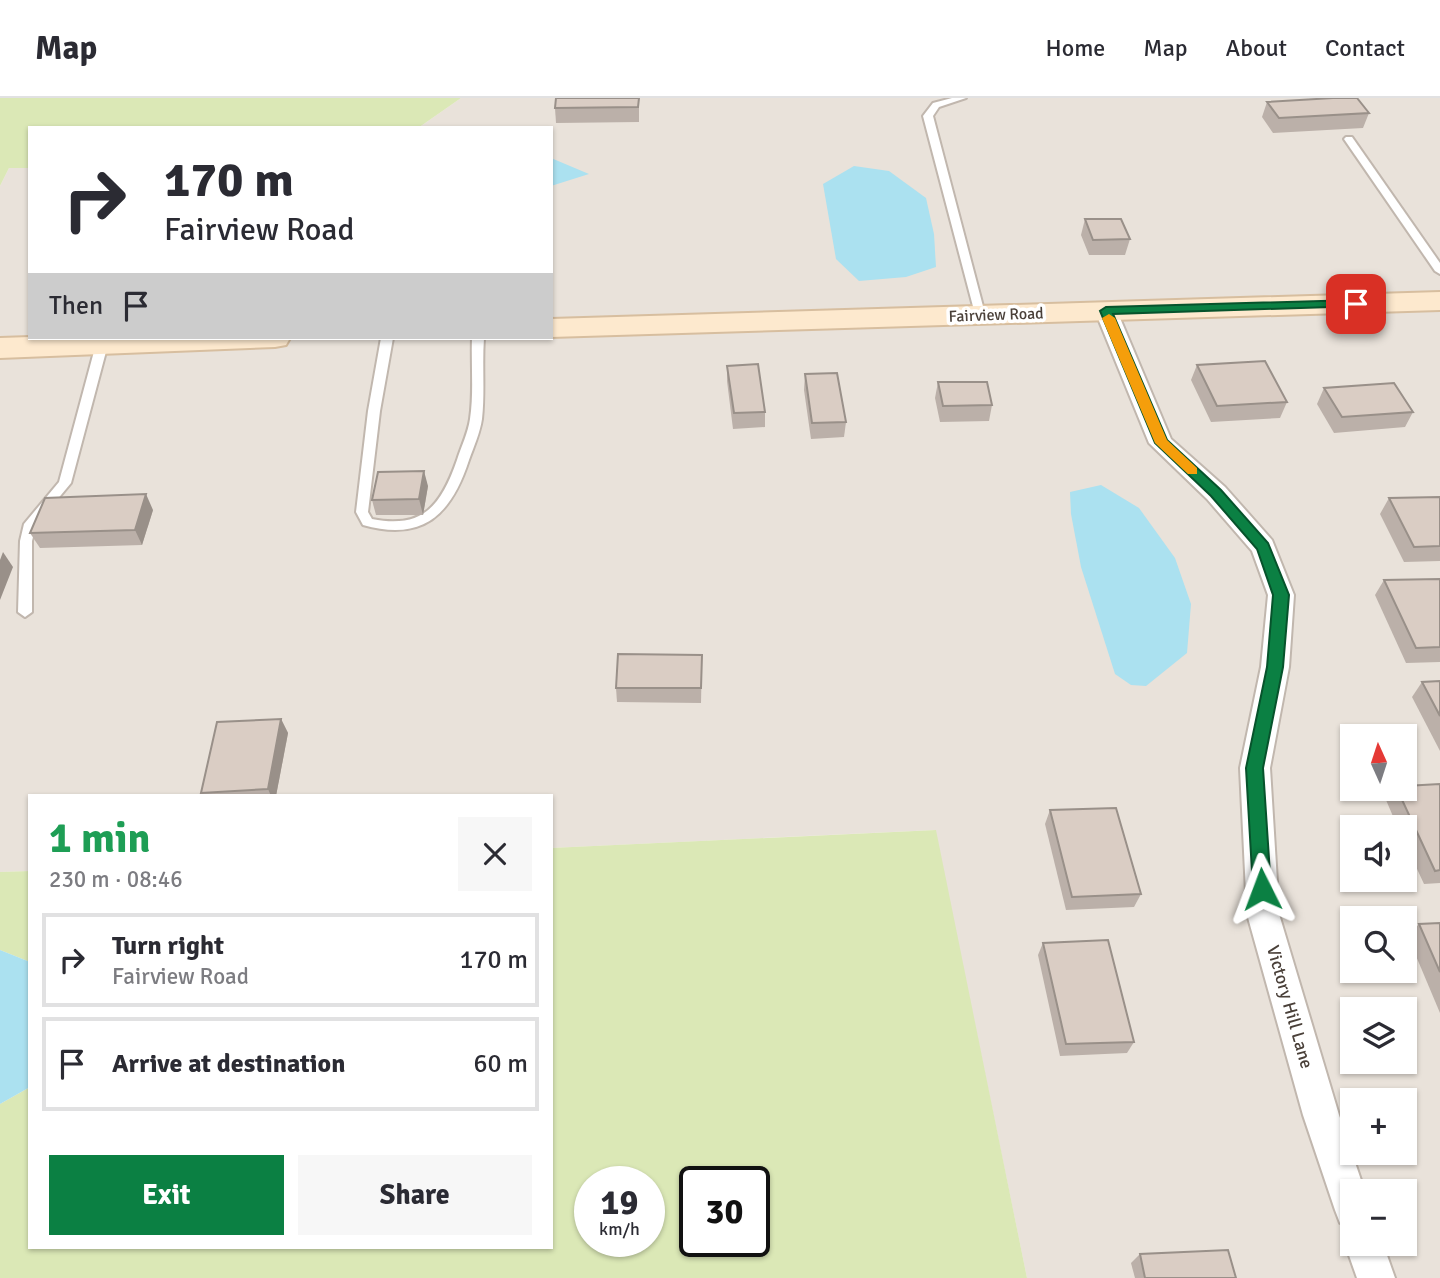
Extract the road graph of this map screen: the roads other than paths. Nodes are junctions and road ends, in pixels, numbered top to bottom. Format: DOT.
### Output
graph roads {
  1 [pos="962,98"];
  2 [pos="1349,139"];
  3 [pos="1440,271"];
  4 [pos="1440,301"];
  5 [pos="1106,311"];
  6 [pos="980,314"];
  7 [pos="553,328"];
  8 [pos="217,340"];
  9 [pos="387,340"];
  10 [pos="478,340"];
  11 [pos="102,344"];
  12 [pos="0,348"];
  13 [pos="25,612"];
  14 [pos="1343,1179"];
  15 [pos="1368,1256"];
  16 [pos="1376,1278"];
  1 -- 6 [label="lane"];
  2 -- 3 [label="lane"];
  4 -- 5 [label="street, Fairview Road"];
  5 -- 6 [label="street, Fairview Road"];
  5 -- 14 [label="street, Victory Hill Lane"];
  6 -- 7 [label="street, Fairview Road"];
  8 -- 11 [label="street"];
  9 -- 10 [label="lane"];
  11 -- 12 [label="street"];
  11 -- 13 [label="lane"];
  15 -- 16 [label="street"];
}
